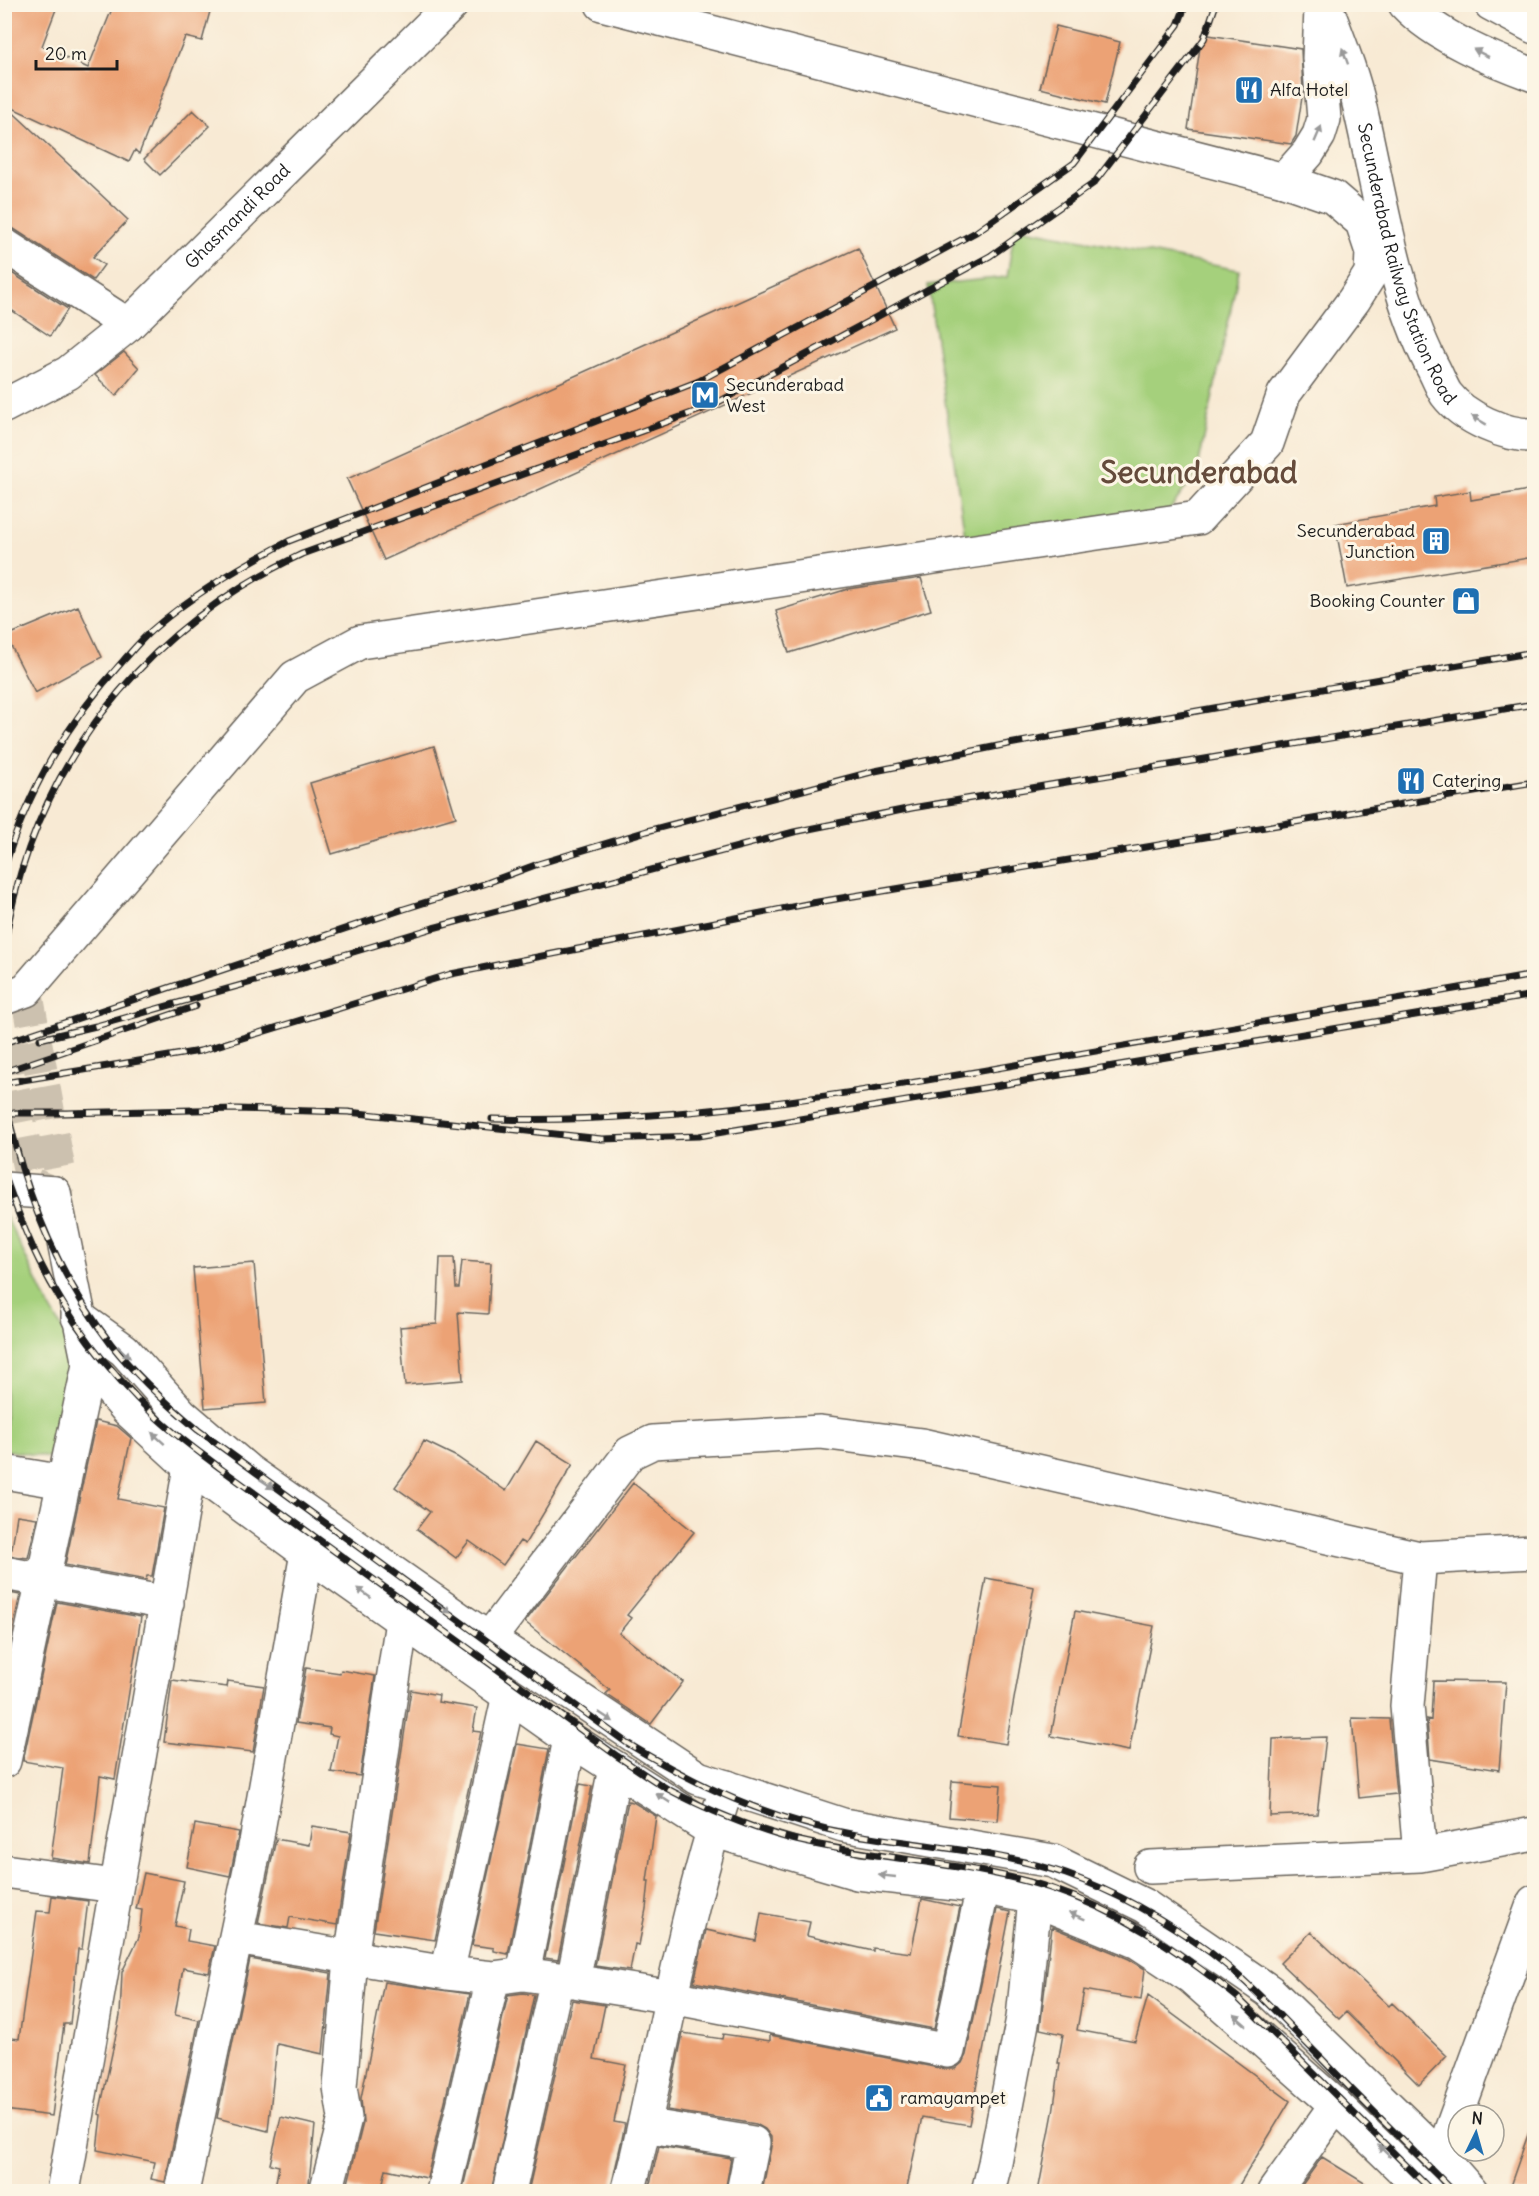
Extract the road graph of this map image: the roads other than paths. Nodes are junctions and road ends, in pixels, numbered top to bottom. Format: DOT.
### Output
graph roads {
  1 [pos="452,4"];
  2 [pos="602,4"];
  3 [pos="1323,4"];
  4 [pos="1405,4"];
  5 [pos="1491,4"];
  6 [pos="1534,27"];
  7 [pos="1534,75"];
  8 [pos="1284,180"];
  9 [pos="4,245"];
  10 [pos="128,325"];
  11 [pos="4,406"];
  12 [pos="1534,435"];
  13 [pos="4,999"];
  14 [pos="4,1189"];
  15 [pos="78,1317"];
  16 [pos="89,1365"];
  17 [pos="204,1434"];
  18 [pos="190,1467"];
  19 [pos="4,1472"];
  20 [pos="64,1482"];
  21 [pos="1534,1552"];
  22 [pos="307,1553"];
  23 [pos="1420,1558"];
  24 [pos="4,1573"];
  25 [pos="43,1580"];
  26 [pos="416,1587"];
  27 [pos="167,1603"];
  28 [pos="402,1621"];
  29 [pos="489,1639"];
  30 [pos="472,1670"];
  31 [pos="509,1695"];
  32 [pos="570,1739"];
  33 [pos="4,1761"];
  34 [pos="615,1768"];
  35 [pos="727,1787"];
  36 [pos="712,1830"];
  37 [pos="1534,1834"];
  38 [pos="1420,1855"];
  39 [pos="1032,1858"];
  40 [pos="1150,1867"];
  41 [pos="4,1871"];
  42 [pos="115,1886"];
  43 [pos="983,1887"];
  44 [pos="1030,1898"];
  45 [pos="1534,1902"];
  46 [pos="1151,1910"];
  47 [pos="236,1938"];
  48 [pos="1138,1942"];
  49 [pos="351,1958"];
  50 [pos="447,1973"];
  51 [pos="508,1976"];
  52 [pos="565,1980"];
  53 [pos="672,1997"];
  54 [pos="1336,2105"];
  55 [pos="644,2125"];
  56 [pos="1441,2158"];
  57 [pos="63,2192"];
  58 [pos="182,2192"];
  59 [pos="326,2192"];
  60 [pos="443,2192"];
  61 [pos="510,2192"];
  62 [pos="628,2192"];
  63 [pos="743,2192"];
  64 [pos="988,2192"];
  65 [pos="1274,2192"];
  66 [pos="1426,2192"];
  67 [pos="1471,2192"];
  1 -- 10 [label="street, Ghasmandi Road"];
  2 -- 8 [label="street"];
  8 -- 3 [label="street, one-way"];
  12 -- 3 [label="street, Secunderabad Railway Station Road, one-way"];
  7 -- 4 [label="street, one-way"];
  5 -- 6 [label="street"];
  8 -- 13 [label="street"];
  9 -- 10 [label="street"];
  10 -- 11 [label="street, Ghasmandi Road"];
  14 -- 15 [label="street"];
  15 -- 16 [label="street"];
  15 -- 17 [label="street, one-way"];
  18 -- 16 [label="street, one-way"];
  16 -- 20 [label="street"];
  17 -- 18 [label="street"];
  17 -- 26 [label="street, one-way"];
  18 -- 22 [label="street"];
  18 -- 27 [label="street"];
  19 -- 20 [label="street"];
  20 -- 25 [label="street"];
  21 -- 23 [label="street"];
  28 -- 22 [label="street, one-way"];
  22 -- 47 [label="street"];
  23 -- 29 [label="street"];
  23 -- 38 [label="street"];
  24 -- 25 [label="street"];
  25 -- 27 [label="street"];
  25 -- 33 [label="street"];
  26 -- 28 [label="street"];
  26 -- 29 [label="street, one-way"];
  27 -- 42 [label="street"];
  28 -- 30 [label="street"];
  28 -- 49 [label="street"];
  29 -- 30 [label="street"];
  29 -- 35 [label="street, one-way"];
  30 -- 31 [label="street"];
  31 -- 32 [label="street"];
  31 -- 50 [label="street"];
  32 -- 34 [label="street"];
  32 -- 51 [label="street"];
  36 -- 34 [label="street, one-way"];
  34 -- 52 [label="street"];
  35 -- 36 [label="street"];
  35 -- 39 [label="street"];
  43 -- 36 [label="street, one-way"];
  36 -- 53 [label="street"];
  37 -- 38 [label="street"];
  38 -- 40 [label="street"];
  39 -- 44 [label="street"];
  39 -- 46 [label="street"];
  41 -- 42 [label="street"];
  42 -- 57 [label="street"];
  43 -- 44 [label="street"];
  43 -- 53 [label="street"];
  48 -- 44 [label="street, one-way"];
  44 -- 64 [label="street"];
  45 -- 56 [label="street"];
  46 -- 48 [label="street"];
  46 -- 56 [label="street"];
  47 -- 49 [label="street"];
  47 -- 58 [label="street"];
  54 -- 48 [label="street, one-way"];
  49 -- 50 [label="street"];
  49 -- 59 [label="street"];
  50 -- 51 [label="street"];
  51 -- 52 [label="street"];
  51 -- 60 [label="street"];
  52 -- 53 [label="street"];
  52 -- 61 [label="street"];
  53 -- 55 [label="street"];
  54 -- 65 [label="street"];
  66 -- 54 [label="street, one-way"];
  55 -- 62 [label="street"];
  55 -- 63 [label="street"];
  56 -- 67 [label="street"];
}
